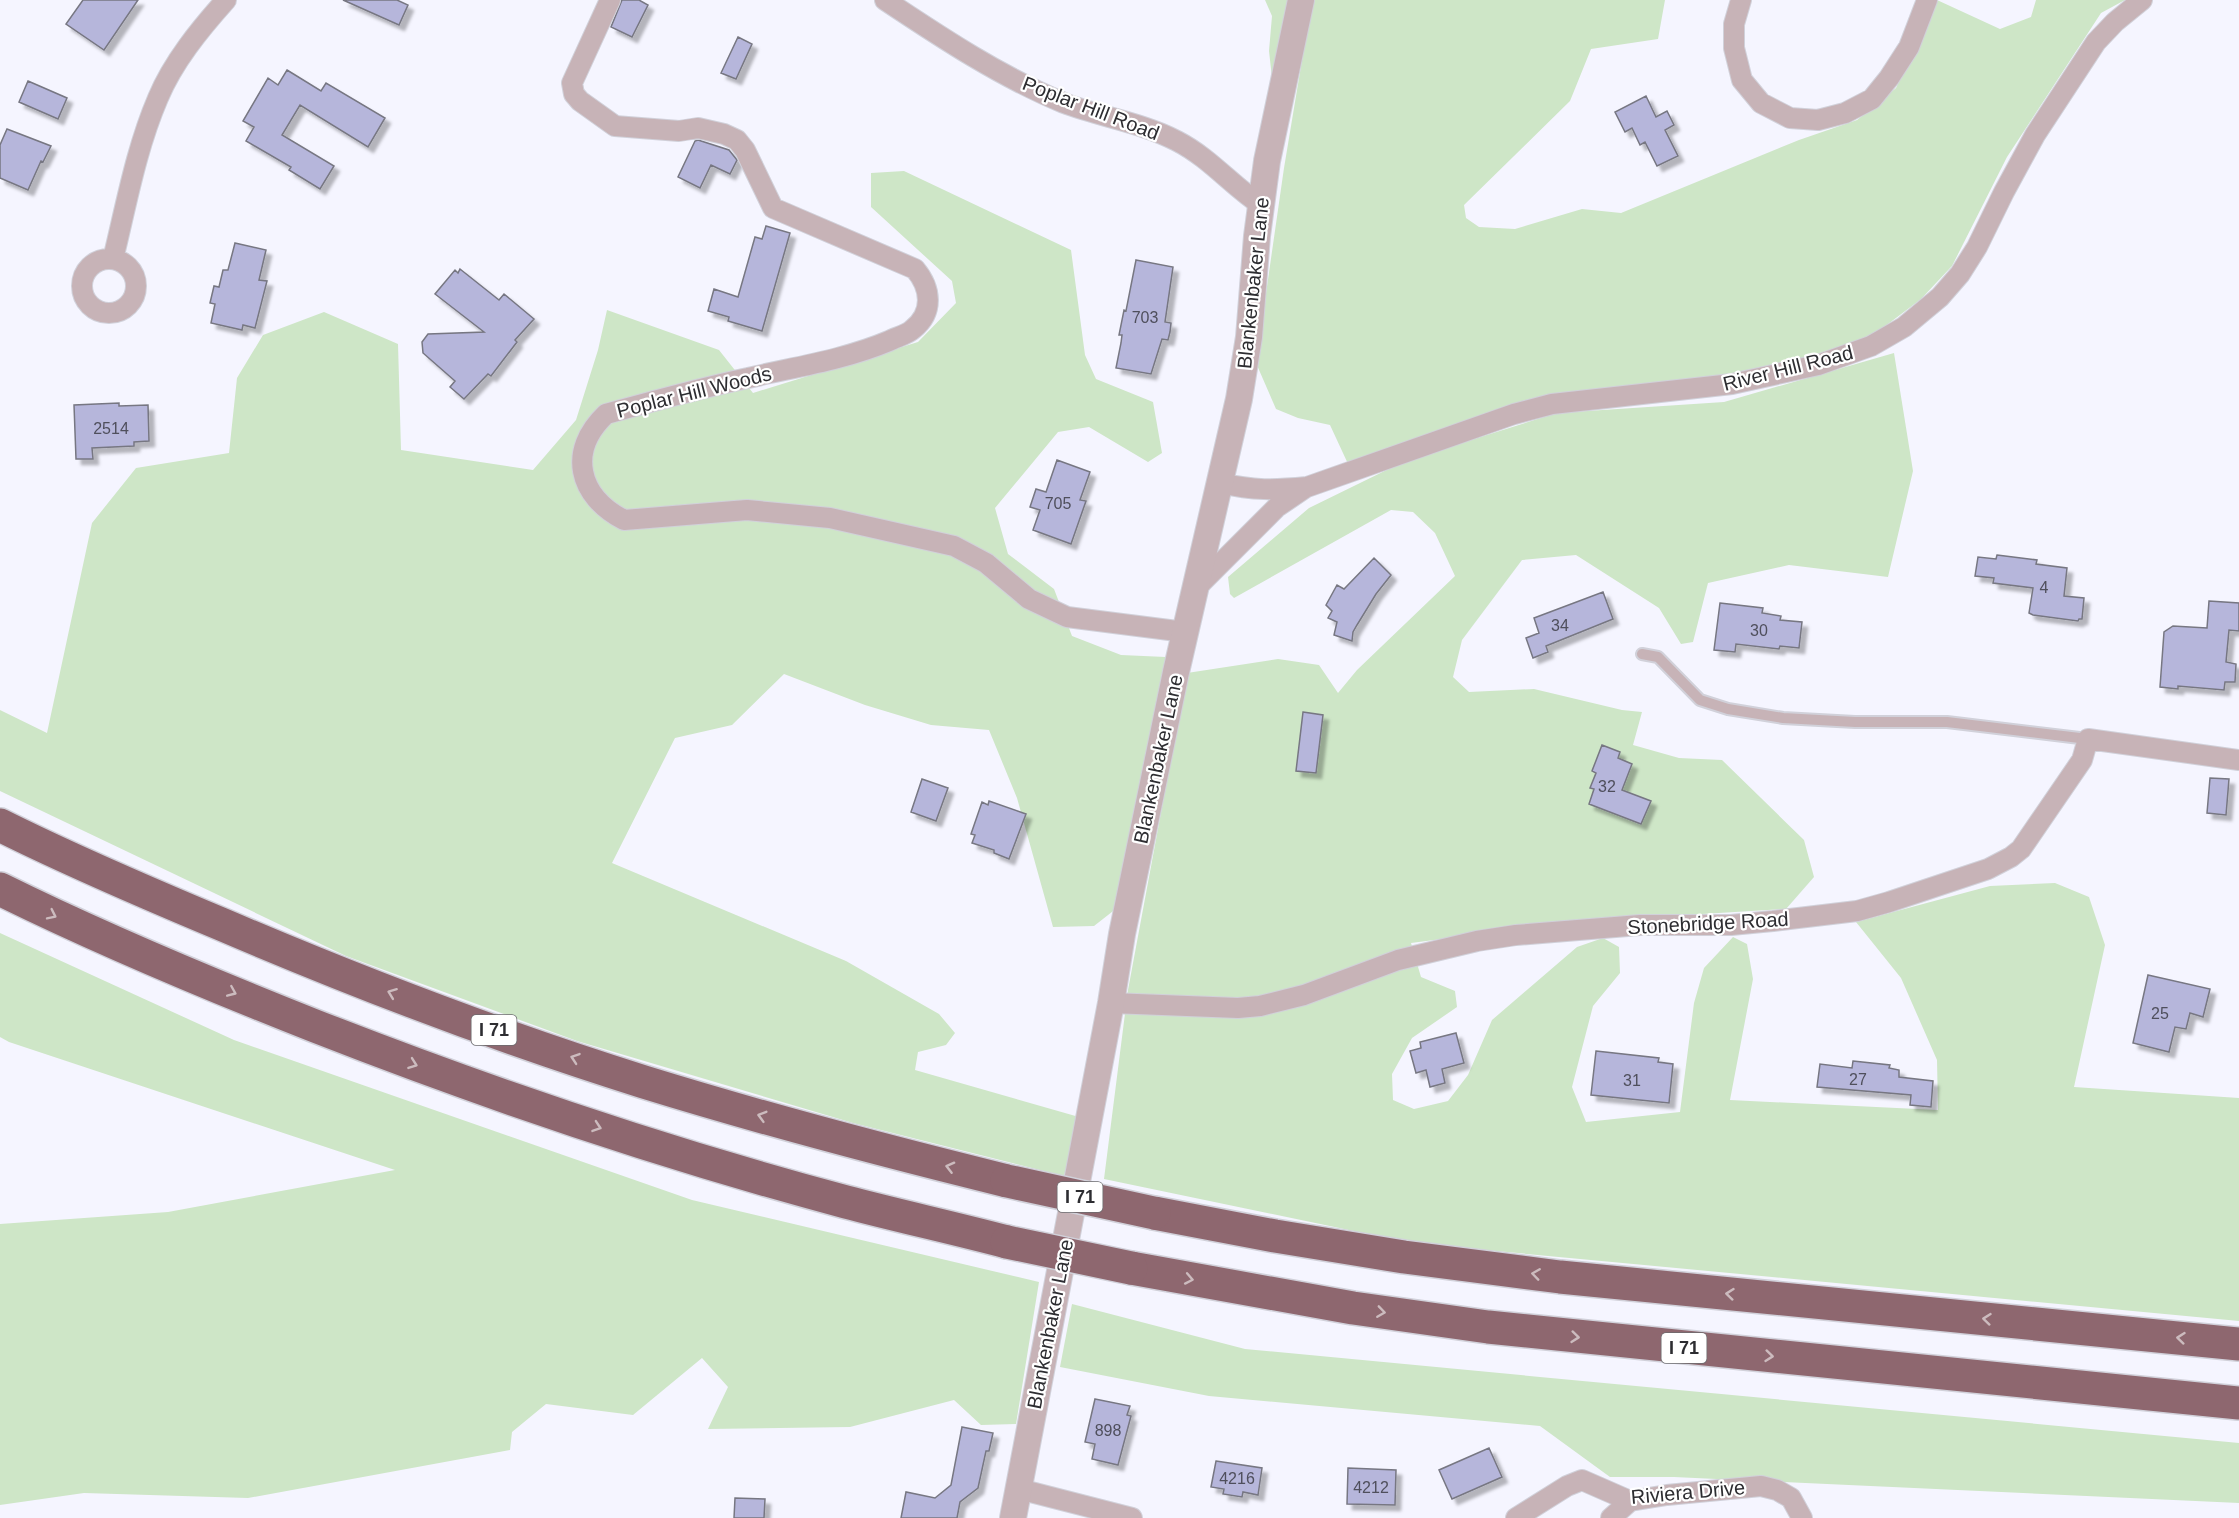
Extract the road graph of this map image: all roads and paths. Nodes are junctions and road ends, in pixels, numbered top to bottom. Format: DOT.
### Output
graph roads {
  1 [pos="226,0"];
  2 [pos="610,0"];
  3 [pos="885,0"];
  4 [pos="1301,0"];
  5 [pos="1741,0"];
  6 [pos="1927,0"];
  7 [pos="2142,0"];
  8 [pos="1261,205"];
  9 [pos="113,259"];
  10 [pos="1221,483"];
  11 [pos="1307,487"];
  12 [pos="1196,588"];
  13 [pos="1185,632"];
  14 [pos="1642,654"];
  15 [pos="2088,739"];
  16 [pos="2239,760"];
  17 [pos="0,825"];
  18 [pos="0,889"];
  19 [pos="1111,1003"];
  20 [pos="2239,1344"];
  21 [pos="2239,1403"];
  22 [pos="1019,1490"];
  23 [pos="1630,1501"];
  24 [pos="1799,1512"];
  25 [pos="1013,1518"];
  26 [pos="1132,1518"];
  27 [pos="1516,1518"];
  28 [pos="1611,1518"];
  1 -- 9 [label="street"];
  2 -- 13 [label="street, Poplar Hill Woods"];
  3 -- 8 [label="street, Poplar Hill Road"];
  4 -- 8 [label="street, Blankenbaker Lane"];
  5 -- 6 [label="street"];
  7 -- 11 [label="street, River Hill Road"];
  8 -- 10 [label="street, Blankenbaker Lane"];
  10 -- 11 [label="street, River Hill Road"];
  10 -- 12 [label="street, Blankenbaker Lane"];
  11 -- 12 [label="street, River Hill Road"];
  12 -- 13 [label="street, Blankenbaker Lane"];
  13 -- 19 [label="street, Blankenbaker Lane"];
  14 -- 15 [label="lane"];
  15 -- 16 [label="street"];
  15 -- 19 [label="street, Stonebridge Road"];
  20 -- 17 [label="highway, I 71, one-way, bridge"];
  18 -- 21 [label="highway, I 71, one-way, bridge"];
  19 -- 22 [label="street, Blankenbaker Lane"];
  22 -- 25 [label="street, Blankenbaker Lane"];
  22 -- 26 [label="street"];
  23 -- 24 [label="street, Riviera Drive"];
  23 -- 27 [label="street, Riviera Drive"];
  23 -- 28 [label="street"];
}
